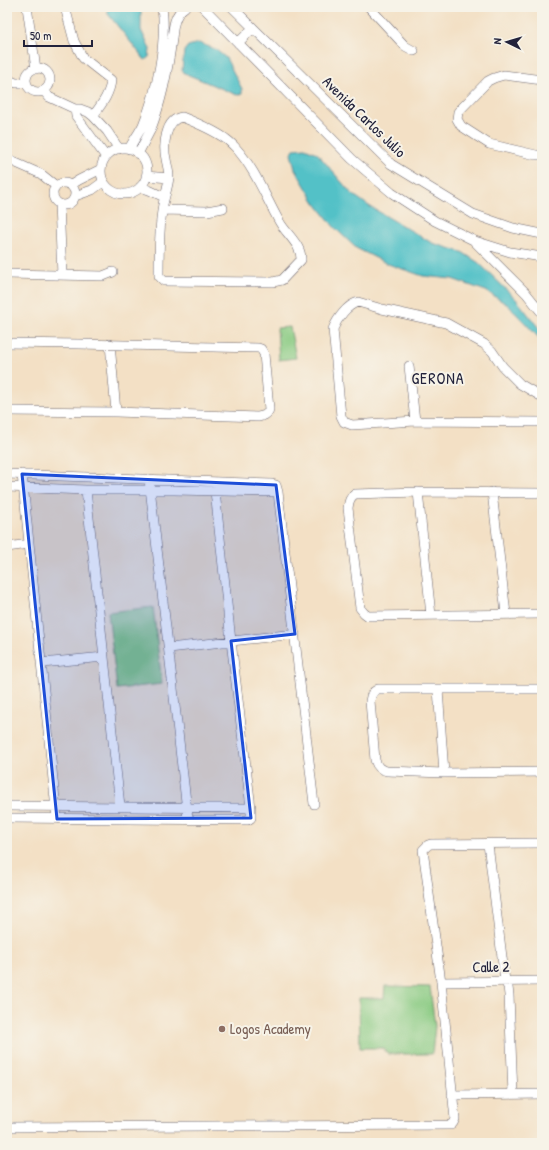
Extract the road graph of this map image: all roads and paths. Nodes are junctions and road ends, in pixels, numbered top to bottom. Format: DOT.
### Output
graph roads {
  1 [pos="27,7"];
  2 [pos="65,7"];
  3 [pos="162,7"];
  4 [pos="185,7"];
  5 [pos="203,7"];
  6 [pos="232,7"];
  7 [pos="369,7"];
  8 [pos="253,28"];
  9 [pos="238,44"];
  10 [pos="414,51"];
  11 [pos="36,69"];
  12 [pos="7,78"];
  13 [pos="542,80"];
  14 [pos="26,83"];
  15 [pos="44,91"];
  16 [pos="75,109"];
  17 [pos="93,116"];
  18 [pos="124,149"];
  19 [pos="138,154"];
  20 [pos="542,155"];
  21 [pos="106,157"];
  22 [pos="7,158"];
  23 [pos="101,169"];
  24 [pos="146,176"];
  25 [pos="169,178"];
  26 [pos="103,182"];
  27 [pos="71,185"];
  28 [pos="56,186"];
  29 [pos="140,187"];
  30 [pos="75,196"];
  31 [pos="164,197"];
  32 [pos="59,204"];
  33 [pos="223,208"];
  34 [pos="162,210"];
  35 [pos="542,234"];
  36 [pos="473,240"];
  37 [pos="542,257"];
  38 [pos="113,272"];
  39 [pos="7,274"];
  40 [pos="62,275"];
  41 [pos="542,313"];
  42 [pos="7,343"];
  43 [pos="110,344"];
  44 [pos="409,366"];
  45 [pos="542,397"];
  46 [pos="7,411"];
  47 [pos="116,412"];
  48 [pos="415,421"];
  49 [pos="542,422"];
  50 [pos="7,474"];
  51 [pos="22,474"];
  52 [pos="149,479"];
  53 [pos="7,487"];
  54 [pos="23,487"];
  55 [pos="86,490"];
  56 [pos="150,490"];
  57 [pos="215,491"];
  58 [pos="278,492"];
  59 [pos="418,492"];
  60 [pos="492,492"];
  61 [pos="542,493"];
  62 [pos="29,544"];
  63 [pos="7,547"];
  64 [pos="506,614"];
  65 [pos="542,614"];
  66 [pos="431,615"];
  67 [pos="295,634"];
  68 [pos="231,641"];
  69 [pos="169,648"];
  70 [pos="104,657"];
  71 [pos="42,663"];
  72 [pos="438,689"];
  73 [pos="542,689"];
  74 [pos="542,772"];
  75 [pos="444,773"];
  76 [pos="314,804"];
  77 [pos="7,806"];
  78 [pos="56,806"];
  79 [pos="120,806"];
  80 [pos="188,808"];
  81 [pos="251,808"];
  82 [pos="7,818"];
  83 [pos="57,818"];
  84 [pos="188,819"];
  85 [pos="542,843"];
  86 [pos="488,844"];
  87 [pos="505,981"];
  88 [pos="542,981"];
  89 [pos="441,982"];
  90 [pos="513,1094"];
  91 [pos="542,1094"];
  92 [pos="452,1095"];
  93 [pos="7,1127"];
  1 -- 11 [label="street"];
  2 -- 17 [label="street"];
  3 -- 18 [label="street"];
  4 -- 19 [label="street"];
  5 -- 9 [label="street"];
  6 -- 8 [label="street, Avenida Carlos Julio"];
  7 -- 10 [label="street"];
  8 -- 9 [label="street"];
  8 -- 35 [label="street, Avenida Carlos Julio"];
  9 -- 36 [label="street"];
  11 -- 14 [label="street"];
  11 -- 15 [label="street"];
  12 -- 14 [label="street"];
  13 -- 20 [label="street"];
  14 -- 15 [label="street"];
  15 -- 16 [label="street"];
  16 -- 17 [label="street"];
  16 -- 21 [label="street"];
  17 -- 18 [label="street"];
  18 -- 19 [label="street"];
  18 -- 21 [label="street"];
  19 -- 24 [label="street"];
  21 -- 23 [label="street"];
  22 -- 28 [label="street"];
  23 -- 26 [label="street"];
  23 -- 27 [label="street"];
  24 -- 25 [label="street"];
  24 -- 29 [label="street"];
  25 -- 31 [label="street"];
  25 -- 34 [label="street"];
  26 -- 29 [label="street"];
  26 -- 30 [label="street"];
  27 -- 28 [label="street"];
  27 -- 30 [label="street"];
  28 -- 32 [label="street"];
  29 -- 31 [label="street"];
  30 -- 32 [label="street"];
  31 -- 34 [label="street"];
  32 -- 40 [label="street"];
  33 -- 34 [label="street"];
  36 -- 37 [label="street"];
  36 -- 41 [label="street"];
  38 -- 40 [label="street"];
  39 -- 40 [label="street"];
  42 -- 43 [label="street"];
  43 -- 47 [label="street"];
  43 -- 47 [label="street"];
  44 -- 48 [label="street"];
  45 -- 48 [label="street"];
  46 -- 47 [label="street"];
  48 -- 49 [label="street"];
  50 -- 51 [label="street"];
  51 -- 52 [label="street"];
  51 -- 54 [label="street"];
  52 -- 56 [label="street"];
  52 -- 58 [label="street"];
  53 -- 54 [label="street"];
  54 -- 55 [label="street"];
  54 -- 62 [label="street"];
  55 -- 56 [label="street"];
  55 -- 70 [label="street"];
  56 -- 57 [label="street"];
  56 -- 69 [label="street"];
  57 -- 58 [label="street"];
  57 -- 68 [label="street"];
  58 -- 67 [label="street"];
  59 -- 60 [label="street"];
  59 -- 66 [label="street"];
  59 -- 66 [label="street"];
  60 -- 61 [label="street"];
  60 -- 64 [label="street"];
  62 -- 63 [label="street"];
  62 -- 71 [label="street"];
  64 -- 65 [label="street"];
  64 -- 66 [label="street"];
  67 -- 68 [label="street"];
  67 -- 76 [label="street"];
  68 -- 69 [label="street"];
  68 -- 81 [label="street"];
  69 -- 80 [label="street"];
  70 -- 71 [label="street"];
  70 -- 79 [label="street"];
  71 -- 78 [label="street"];
  72 -- 73 [label="street"];
  72 -- 75 [label="street"];
  72 -- 75 [label="street"];
  74 -- 75 [label="street"];
  77 -- 78 [label="street"];
  78 -- 79 [label="street"];
  78 -- 83 [label="street"];
  79 -- 80 [label="street"];
  80 -- 81 [label="street"];
  80 -- 84 [label="street"];
  81 -- 84 [label="street"];
  82 -- 83 [label="street"];
  83 -- 84 [label="street"];
  85 -- 86 [label="street"];
  86 -- 87 [label="street"];
  86 -- 89 [label="street"];
  87 -- 88 [label="street, Calle 2"];
  87 -- 89 [label="street, Calle 2"];
  87 -- 90 [label="street"];
  89 -- 92 [label="street"];
  90 -- 91 [label="street"];
  90 -- 92 [label="street"];
  92 -- 93 [label="street"];
}
